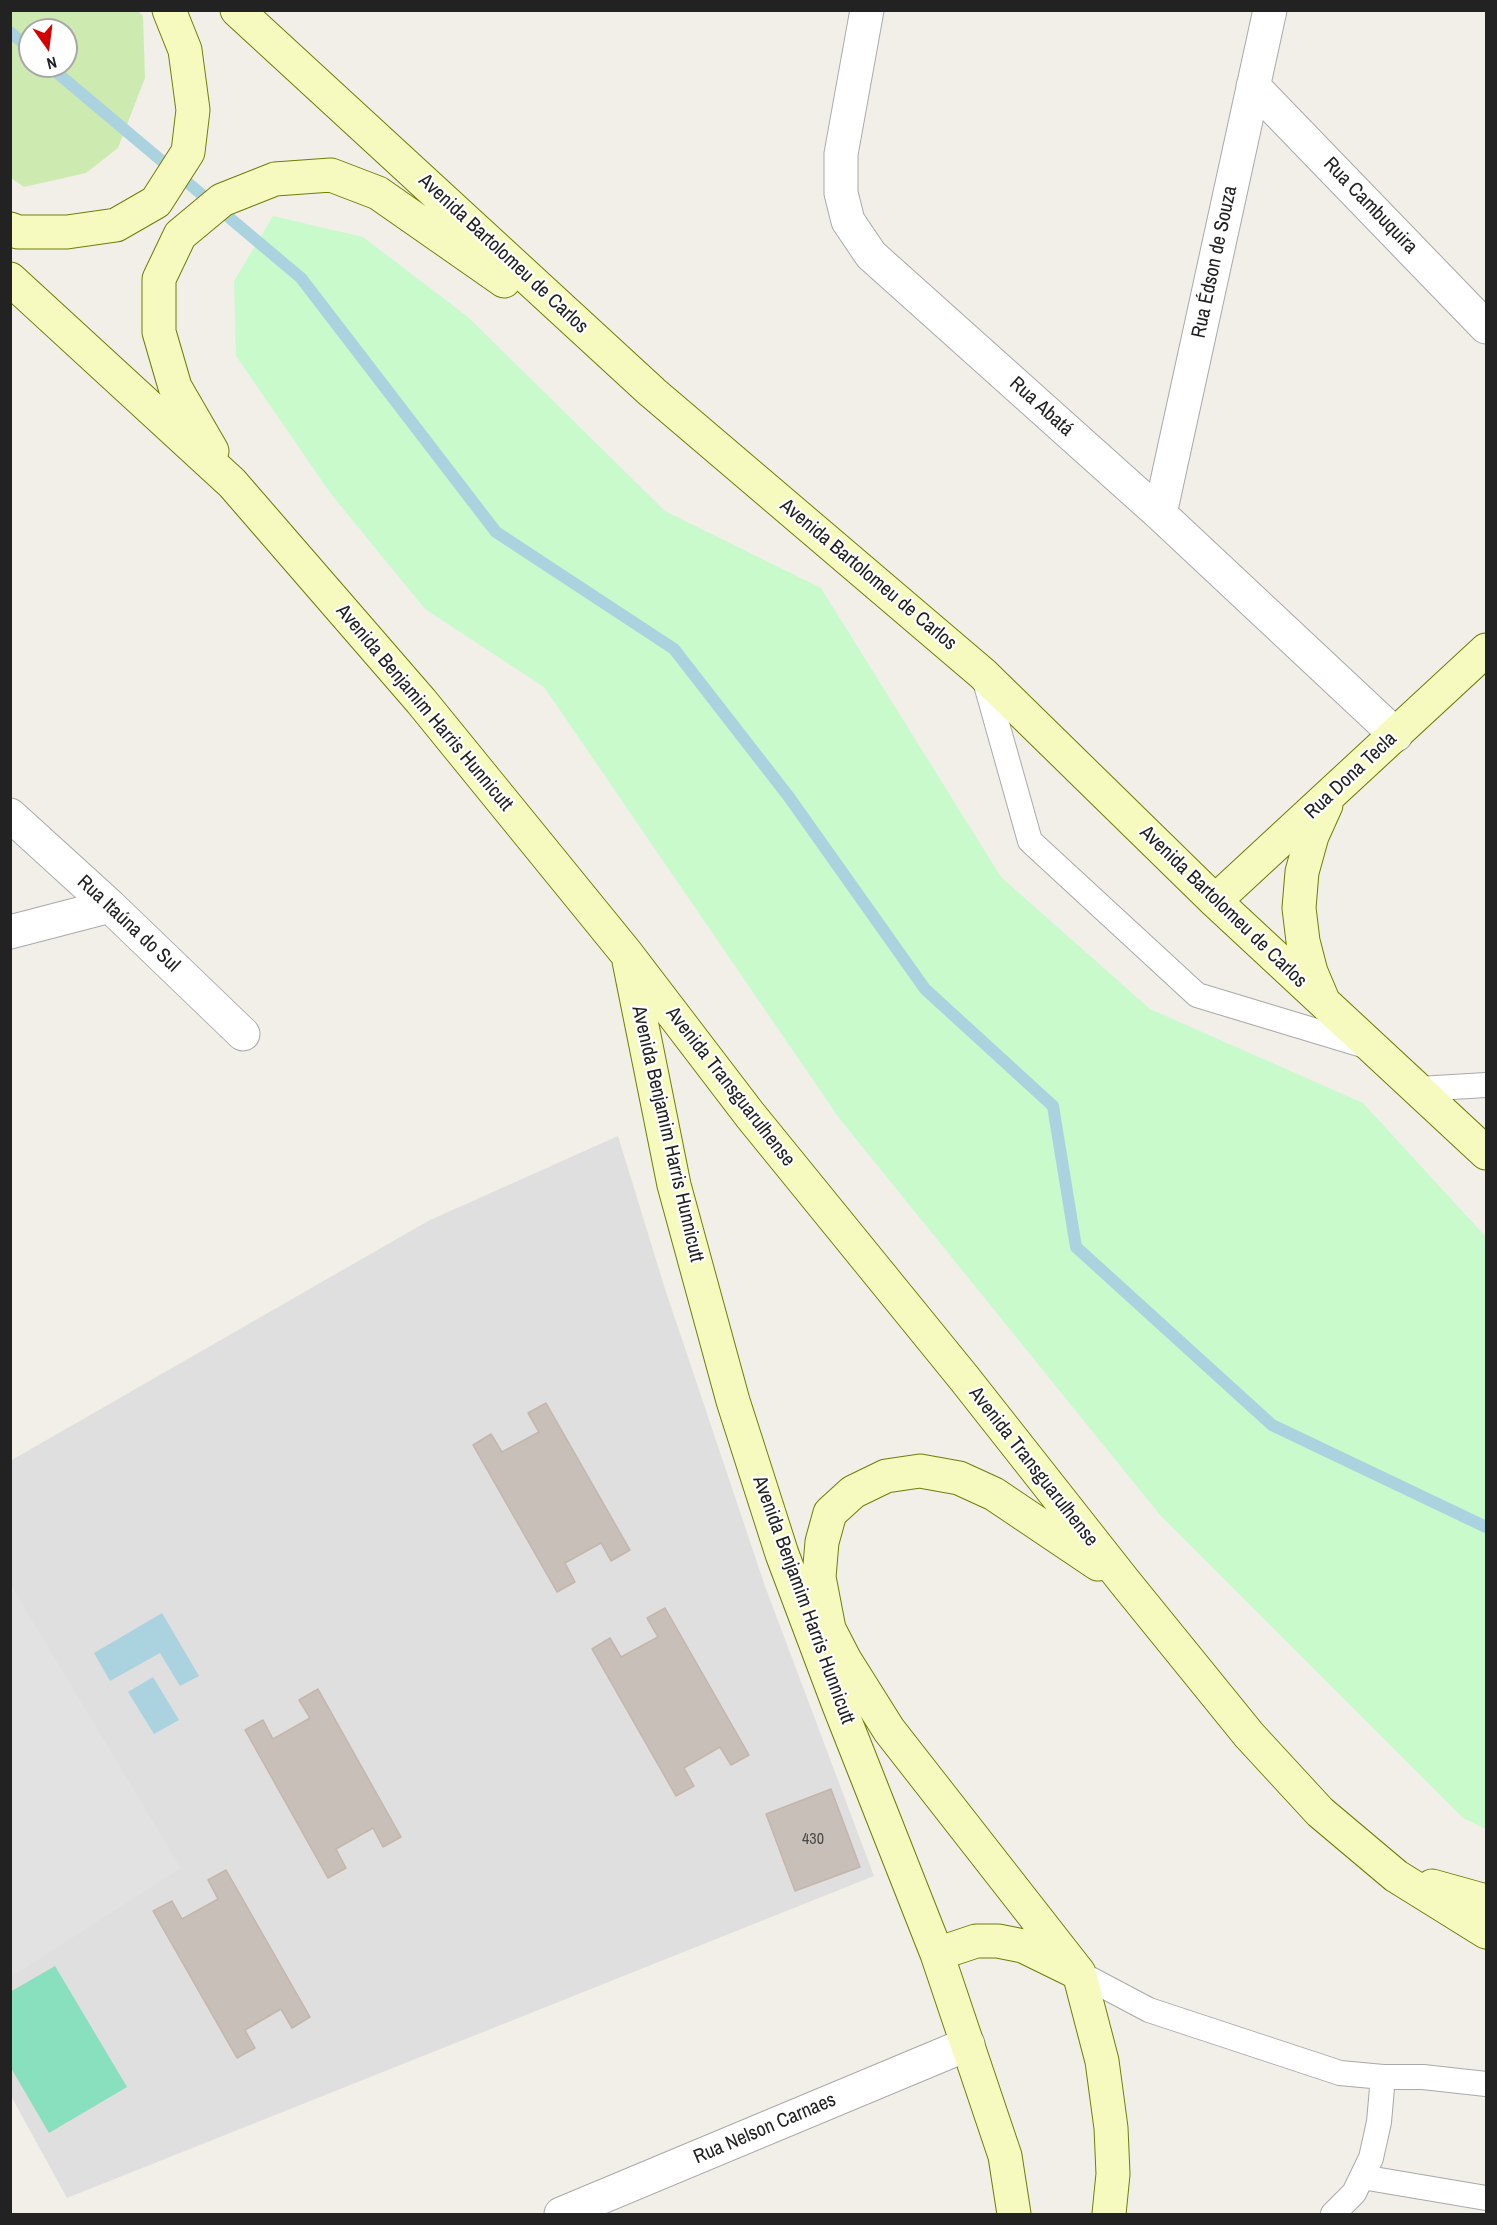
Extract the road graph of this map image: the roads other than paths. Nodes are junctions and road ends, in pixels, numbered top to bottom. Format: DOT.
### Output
graph roads {
  1 [pos="169,10"];
  2 [pos="237,10"];
  3 [pos="867,10"];
  4 [pos="1270,10"];
  5 [pos="1253,86"];
  6 [pos="10,230"];
  7 [pos="10,279"];
  8 [pos="1486,327"];
  9 [pos="652,392"];
  10 [pos="232,483"];
  11 [pos="1161,514"];
  12 [pos="1486,650"];
  13 [pos="983,674"];
  14 [pos="1396,735"];
  15 [pos="1330,795"];
  16 [pos="10,815"];
  17 [pos="1215,901"];
  18 [pos="110,906"];
  19 [pos="10,932"];
  20 [pos="627,954"];
  21 [pos="1325,1004"];
  22 [pos="243,1034"];
  23 [pos="1372,1048"];
  24 [pos="1486,1085"];
  25 [pos="1419,1089"];
  26 [pos="1486,1152"];
  27 [pos="1124,1581"];
  28 [pos="1396,1876"];
  29 [pos="1486,1901"];
  30 [pos="1486,1932"];
  31 [pos="938,1954"];
  32 [pos="1079,1973"];
  33 [pos="968,2044"];
  34 [pos="1383,2078"];
  35 [pos="1486,2085"];
  36 [pos="1005,2156"];
  37 [pos="1362,2177"];
  38 [pos="1486,2198"];
  39 [pos="561,2214"];
  40 [pos="1014,2214"];
  41 [pos="1026,2214"];
  42 [pos="1109,2214"];
  43 [pos="1333,2214"];
  1 -- 6 [label="main road"];
  2 -- 9 [label="main road, Avenida Bartolomeu de Carlos"];
  3 -- 11 [label="street, Rua Abatá"];
  4 -- 5 [label="street, Rua Édson de Souza"];
  5 -- 8 [label="street, Rua Cambuquira"];
  5 -- 11 [label="street, Rua Édson de Souza"];
  7 -- 10 [label="main road, Avenida Benjamim Harris Hunnicutt"];
  9 -- 10 [label="main road"];
  9 -- 13 [label="main road, Avenida Bartolomeu de Carlos"];
  10 -- 20 [label="main road, Avenida Benjamim Harris Hunnicutt"];
  11 -- 14 [label="street, Rua Abatá"];
  12 -- 14 [label="main road, Rua Dona Tecla"];
  13 -- 17 [label="main road, Avenida Bartolomeu de Carlos"];
  13 -- 23 [label="lane"];
  14 -- 15 [label="main road, Rua Dona Tecla"];
  15 -- 17 [label="main road, Rua Dona Tecla"];
  15 -- 21 [label="main road"];
  16 -- 18 [label="street, Rua Itaúna do Sul"];
  17 -- 21 [label="main road, Avenida Bartolomeu de Carlos"];
  18 -- 19 [label="street"];
  18 -- 22 [label="street, Rua Itaúna do Sul"];
  20 -- 27 [label="main road, Avenida Transguarulhense"];
  20 -- 31 [label="main road, Avenida Benjamim Harris Hunnicutt"];
  21 -- 23 [label="main road, Avenida Bartolomeu de Carlos"];
  23 -- 25 [label="main road, Avenida Bartolomeu de Carlos"];
  24 -- 25 [label="lane"];
  25 -- 26 [label="main road, Avenida Bartolomeu de Carlos"];
  27 -- 28 [label="main road, Avenida Transguarulhense"];
  27 -- 32 [label="main road, Avenida Benjamim Harris Hunnicutt"];
  28 -- 29 [label="main road"];
  28 -- 30 [label="main road, Avenida Transguarulhense"];
  31 -- 32 [label="main road"];
  31 -- 33 [label="main road, Avenida Benjamim Harris Hunnicutt"];
  32 -- 34 [label="lane"];
  32 -- 42 [label="main road, Avenida Benjamim Harris Hunnicutt"];
  33 -- 36 [label="main road, Avenida Benjamim Harris Hunnicutt"];
  33 -- 39 [label="street, Rua Nelson Carnaes"];
  34 -- 35 [label="lane"];
  34 -- 37 [label="lane"];
  36 -- 40 [label="main road, Avenida Benjamim Harris Hunnicutt"];
  36 -- 41 [label="main road"];
  37 -- 38 [label="lane"];
  37 -- 43 [label="lane"];
}
